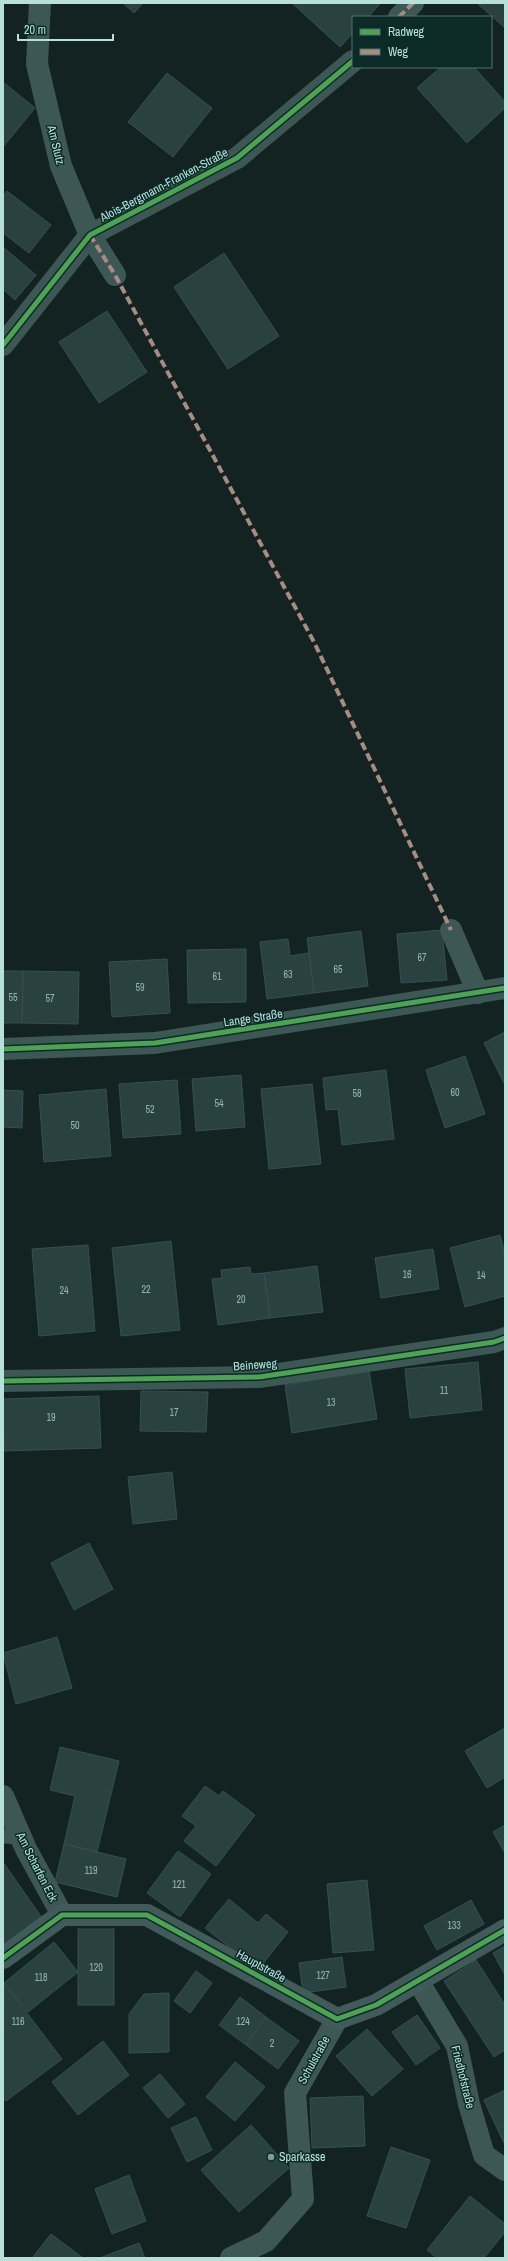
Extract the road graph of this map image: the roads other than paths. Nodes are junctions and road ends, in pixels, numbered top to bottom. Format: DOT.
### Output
graph roads {
  1 [pos="40,3"];
  2 [pos="414,3"];
  3 [pos="400,16"];
  4 [pos="352,62"];
  5 [pos="90,235"];
  6 [pos="116,275"];
  7 [pos="3,345"];
  8 [pos="451,930"];
  9 [pos="505,988"];
  10 [pos="478,993"];
  11 [pos="3,1049"];
  12 [pos="505,1338"];
  13 [pos="3,1381"];
  14 [pos="3,1796"];
  15 [pos="12,1836"];
  16 [pos="62,1915"];
  17 [pos="505,1930"];
  18 [pos="3,1958"];
  19 [pos="418,1981"];
  20 [pos="337,2019"];
  21 [pos="505,2170"];
  22 [pos="231,2258"];
  1 -- 5 [label="street, Am Stutz"];
  2 -- 3 [label="street"];
  4 -- 5 [label="street, Alois-Bergmann-Franken-Straße"];
  5 -- 6 [label="street, Am Stutz"];
  5 -- 7 [label="street, Alois-Bergmann-Franken-Straße"];
  8 -- 10 [label="street"];
  9 -- 10 [label="street, Lange Straße"];
  10 -- 11 [label="street, Lange Straße"];
  12 -- 13 [label="street, Beineweg"];
  14 -- 15 [label="street, Am Scharfen Eck"];
  15 -- 16 [label="street, Am Scharfen Eck"];
  16 -- 18 [label="street"];
  16 -- 20 [label="street, Hauptstraße"];
  17 -- 19 [label="street"];
  19 -- 20 [label="street"];
  19 -- 21 [label="street, Friedhofstraße"];
  20 -- 22 [label="street, Schulstraße"];
}
